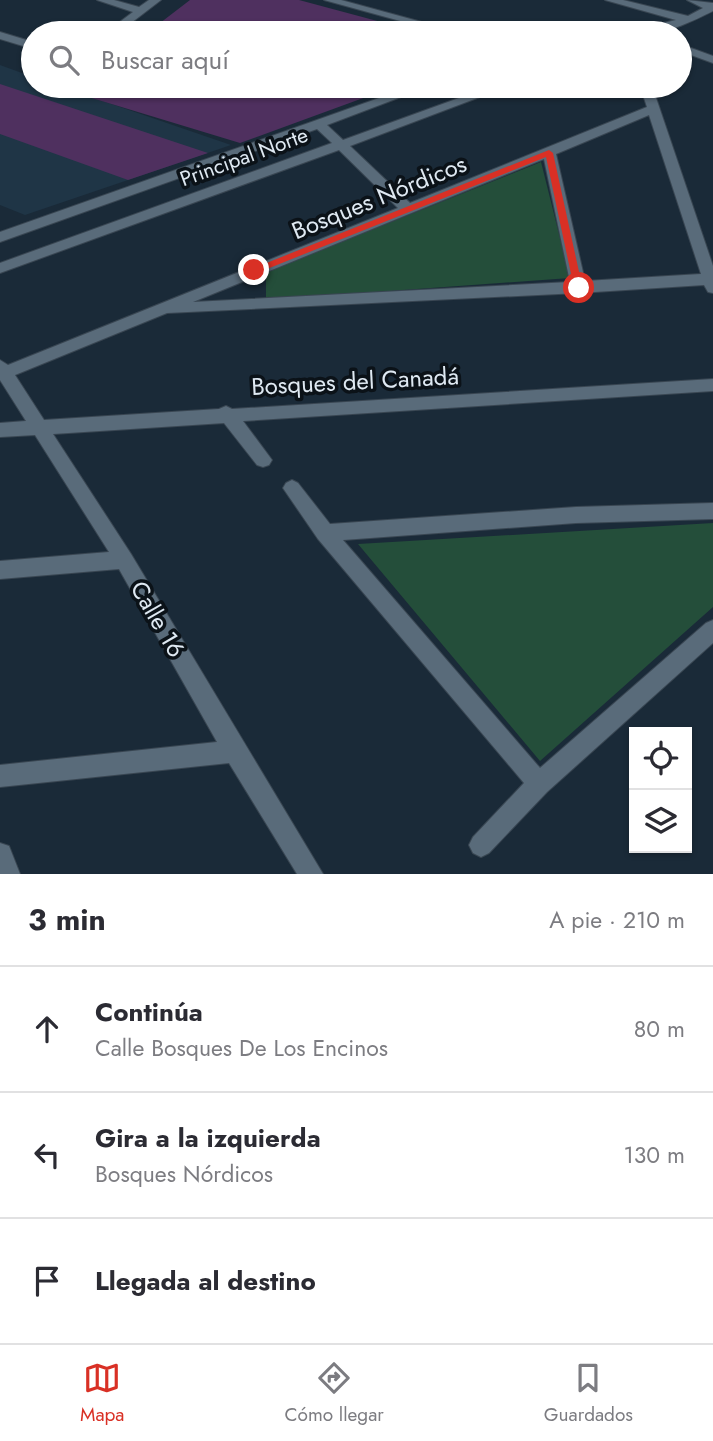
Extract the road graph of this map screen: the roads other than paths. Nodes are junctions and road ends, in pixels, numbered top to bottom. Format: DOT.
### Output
graph roads {
  1 [pos="102,0"];
  2 [pos="156,0"];
  3 [pos="329,0"];
  4 [pos="610,0"];
  5 [pos="674,0"];
  6 [pos="692,0"];
  7 [pos="712,7"];
  8 [pos="141,11"];
  9 [pos="659,11"];
  10 [pos="690,20"];
  11 [pos="127,21"];
  12 [pos="410,21"];
  13 [pos="662,21"];
  14 [pos="686,21"];
  15 [pos="0,35"];
  16 [pos="14,40"];
  17 [pos="21,42"];
  18 [pos="0,46"];
  19 [pos="692,52"];
  20 [pos="713,60"];
  21 [pos="390,98"];
  22 [pos="470,98"];
  23 [pos="650,98"];
  24 [pos="654,109"];
  25 [pos="318,123"];
  26 [pos="342,144"];
  27 [pos="549,153"];
  28 [pos="195,167"];
  29 [pos="215,191"];
  30 [pos="409,209"];
  31 [pos="0,237"];
  32 [pos="708,257"];
  33 [pos="0,268"];
  34 [pos="712,283"];
  35 [pos="579,288"];
  36 [pos="159,309"];
  37 [pos="2,370"];
  38 [pos="713,385"];
  39 [pos="226,414"];
  40 [pos="40,428"];
  41 [pos="0,430"];
  42 [pos="263,460"];
  43 [pos="292,488"];
  44 [pos="713,511"];
  45 [pos="326,533"];
  46 [pos="124,560"];
  47 [pos="0,570"];
  48 [pos="713,630"];
  49 [pos="235,751"];
  50 [pos="0,776"];
  51 [pos="539,784"];
  52 [pos="481,845"];
  53 [pos="0,855"];
  54 [pos="8,874"];
  55 [pos="312,874"];
  1 -- 8 [label="street"];
  2 -- 8 [label="street"];
  3 -- 12 [label="street"];
  4 -- 9 [label="street"];
  5 -- 9 [label="street"];
  6 -- 7 [label="street"];
  7 -- 10 [label="street"];
  8 -- 11 [label="street"];
  9 -- 10 [label="street"];
  9 -- 13 [label="street"];
  10 -- 14 [label="street"];
  15 -- 16 [label="street"];
  16 -- 17 [label="street"];
  16 -- 18 [label="street"];
  19 -- 20 [label="street"];
  21 -- 25 [label="street"];
  22 -- 26 [label="street, Principal Norte"];
  23 -- 24 [label="street"];
  24 -- 27 [label="street, Bosques Nórdicos"];
  24 -- 32 [label="street"];
  25 -- 26 [label="street"];
  25 -- 28 [label="street"];
  26 -- 29 [label="street, Principal Norte"];
  26 -- 30 [label="street"];
  27 -- 30 [label="street, Bosques Nórdicos"];
  27 -- 35 [label="street"];
  28 -- 29 [label="street"];
  28 -- 31 [label="street"];
  29 -- 33 [label="street, Principal Norte"];
  30 -- 36 [label="street, Bosques Nórdicos"];
  32 -- 34 [label="street"];
  34 -- 35 [label="street"];
  35 -- 36 [label="street"];
  36 -- 37 [label="street, Bosques Nórdicos"];
  37 -- 40 [label="street, Calle 16"];
  38 -- 39 [label="street, Bosques del Canadá"];
  39 -- 40 [label="street, Bosques del Canadá"];
  39 -- 42 [label="street"];
  40 -- 41 [label="street, Bosques del Canadá"];
  40 -- 46 [label="street, Calle 16"];
  43 -- 45 [label="street"];
  44 -- 45 [label="street"];
  45 -- 51 [label="street"];
  46 -- 47 [label="street"];
  46 -- 49 [label="street, Calle 16"];
  48 -- 51 [label="street"];
  49 -- 50 [label="street"];
  49 -- 55 [label="street, Calle 16"];
  51 -- 52 [label="street"];
  53 -- 54 [label="street"];
}
